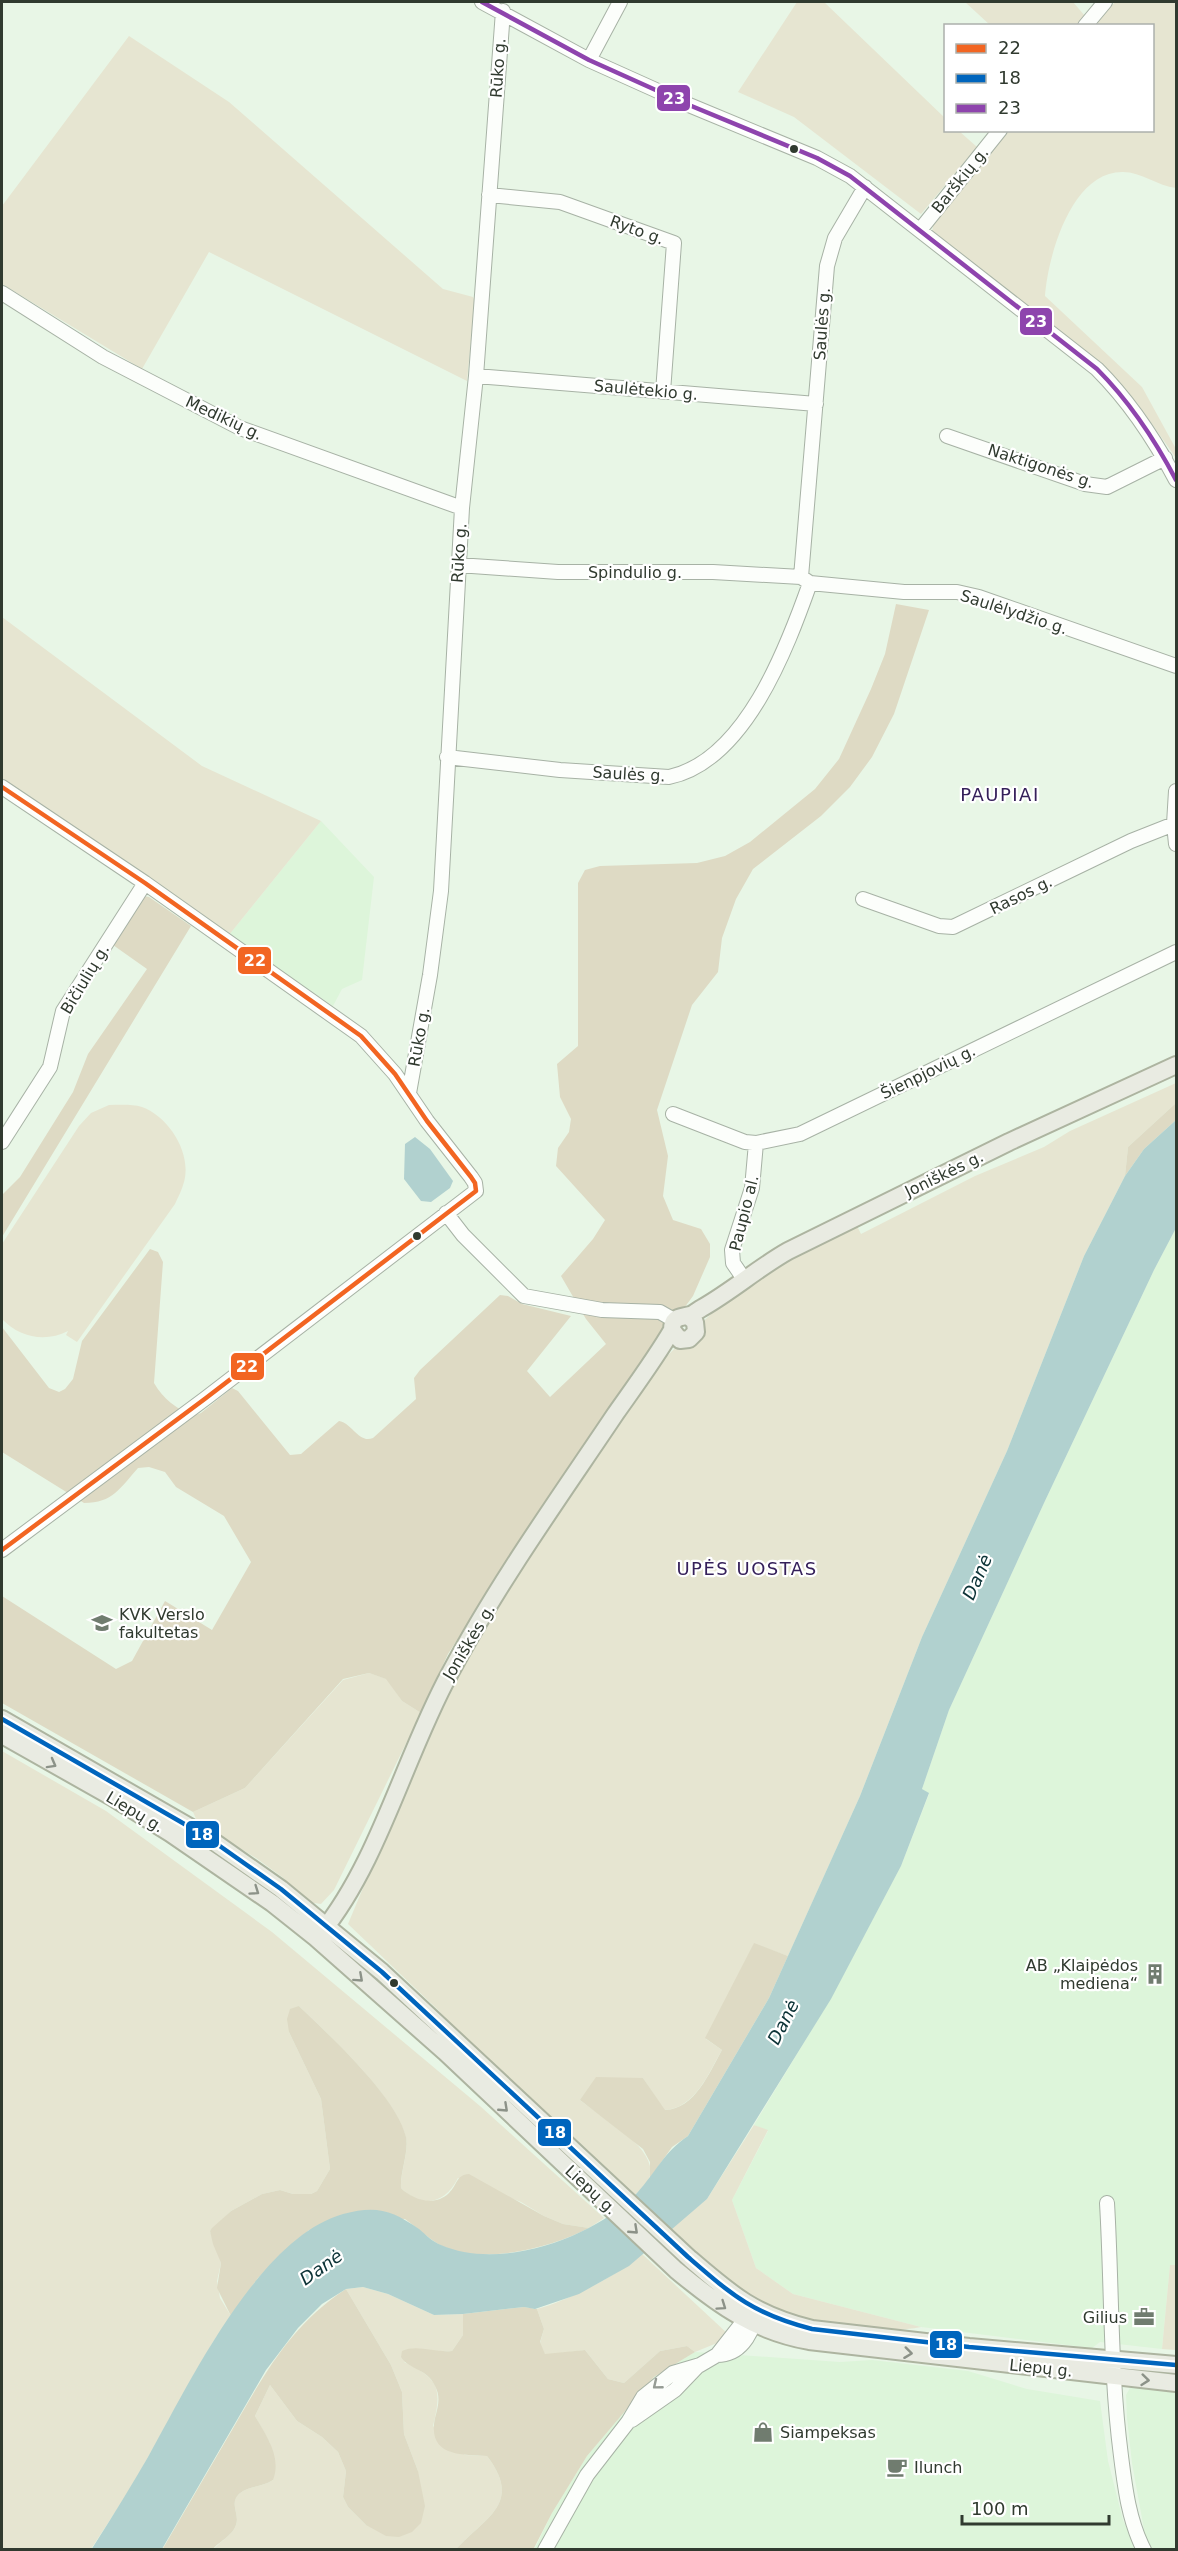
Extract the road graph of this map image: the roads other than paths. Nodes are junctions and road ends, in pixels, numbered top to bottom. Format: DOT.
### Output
graph roads {
  1 [pos="482,2"];
  2 [pos="620,2"];
  3 [pos="1105,2"];
  4 [pos="503,11"];
  5 [pos="1087,24"];
  6 [pos="589,60"];
  7 [pos="998,132"];
  8 [pos="865,187"];
  9 [pos="489,195"];
  10 [pos="920,230"];
  11 [pos="2,293"];
  12 [pos="476,376"];
  13 [pos="663,392"];
  14 [pos="816,404"];
  15 [pos="947,435"];
  16 [pos="1165,458"];
  17 [pos="1176,480"];
  18 [pos="462,508"];
  19 [pos="458,565"];
  20 [pos="805,580"];
  21 [pos="1176,666"];
  22 [pos="447,757"];
  23 [pos="2,787"];
  24 [pos="1176,791"];
  25 [pos="1174,824"];
  26 [pos="1176,844"];
  27 [pos="145,883"];
  28 [pos="863,899"];
  29 [pos="1176,952"];
  30 [pos="1176,1065"];
  31 [pos="409,1093"];
  32 [pos="673,1114"];
  33 [pos="2,1142"];
  34 [pos="756,1143"];
  35 [pos="446,1213"];
  36 [pos="744,1279"];
  37 [pos="682,1327"];
  38 [pos="2,1550"];
  39 [pos="2,1719"];
  40 [pos="2,1735"];
  41 [pos="322,1931"];
  42 [pos="1107,2203"];
  43 [pos="753,2316"];
  44 [pos="1113,2358"];
  45 [pos="1176,2365"];
  46 [pos="1114,2376"];
  47 [pos="1176,2383"];
  48 [pos="545,2550"];
  49 [pos="1144,2550"];
  1 -- 4 [label="street"];
  2 -- 6 [label="street"];
  3 -- 5 [label="street"];
  4 -- 6 [label="street"];
  4 -- 9 [label="street, Rūko g."];
  6 -- 8 [label="street"];
  7 -- 10 [label="street, Barškių g."];
  8 -- 10 [label="street"];
  8 -- 14 [label="street, Saulės g."];
  9 -- 12 [label="street, Rūko g."];
  9 -- 13 [label="street, Ryto g."];
  10 -- 16 [label="street"];
  11 -- 18 [label="street, Medikių g."];
  12 -- 13 [label="street, Saulėtekio g."];
  12 -- 18 [label="street, Rūko g."];
  13 -- 14 [label="street, Saulėtekio g."];
  14 -- 20 [label="street, Saulės g."];
  15 -- 16 [label="street, Naktigonės g."];
  16 -- 17 [label="street"];
  18 -- 19 [label="street, Rūko g."];
  19 -- 20 [label="street, Spindulio g."];
  19 -- 22 [label="street, Rūko g."];
  20 -- 21 [label="street, Saulėlydžio g."];
  20 -- 22 [label="street, Saulės g."];
  22 -- 31 [label="street, Rūko g."];
  23 -- 27 [label="street"];
  24 -- 25 [label="street"];
  25 -- 26 [label="street"];
  25 -- 28 [label="street, Rasos g."];
  27 -- 31 [label="street"];
  27 -- 33 [label="street, Bičiulių g."];
  29 -- 34 [label="street, Šienpjovių g."];
  30 -- 36 [label="main road, Joniškės g."];
  31 -- 35 [label="street"];
  32 -- 34 [label="street, Šienpjovių g."];
  34 -- 36 [label="street, Paupio al."];
  35 -- 37 [label="street"];
  35 -- 38 [label="street"];
  36 -- 37 [label="main road, Joniškės g."];
  37 -- 41 [label="main road, Joniškės g."];
  39 -- 41 [label="main road, Liepų g."];
  40 -- 41 [label="main road, Liepų g., one-way"];
  41 -- 43 [label="main road, Liepų g."];
  42 -- 44 [label="street"];
  43 -- 44 [label="main road, Liepų g."];
  43 -- 46 [label="main road, Liepų g., one-way"];
  43 -- 48 [label="street"];
  44 -- 45 [label="main road, Liepų g."];
  44 -- 46 [label="street"];
  46 -- 47 [label="main road, Liepų g., one-way"];
  46 -- 49 [label="street"];
}
